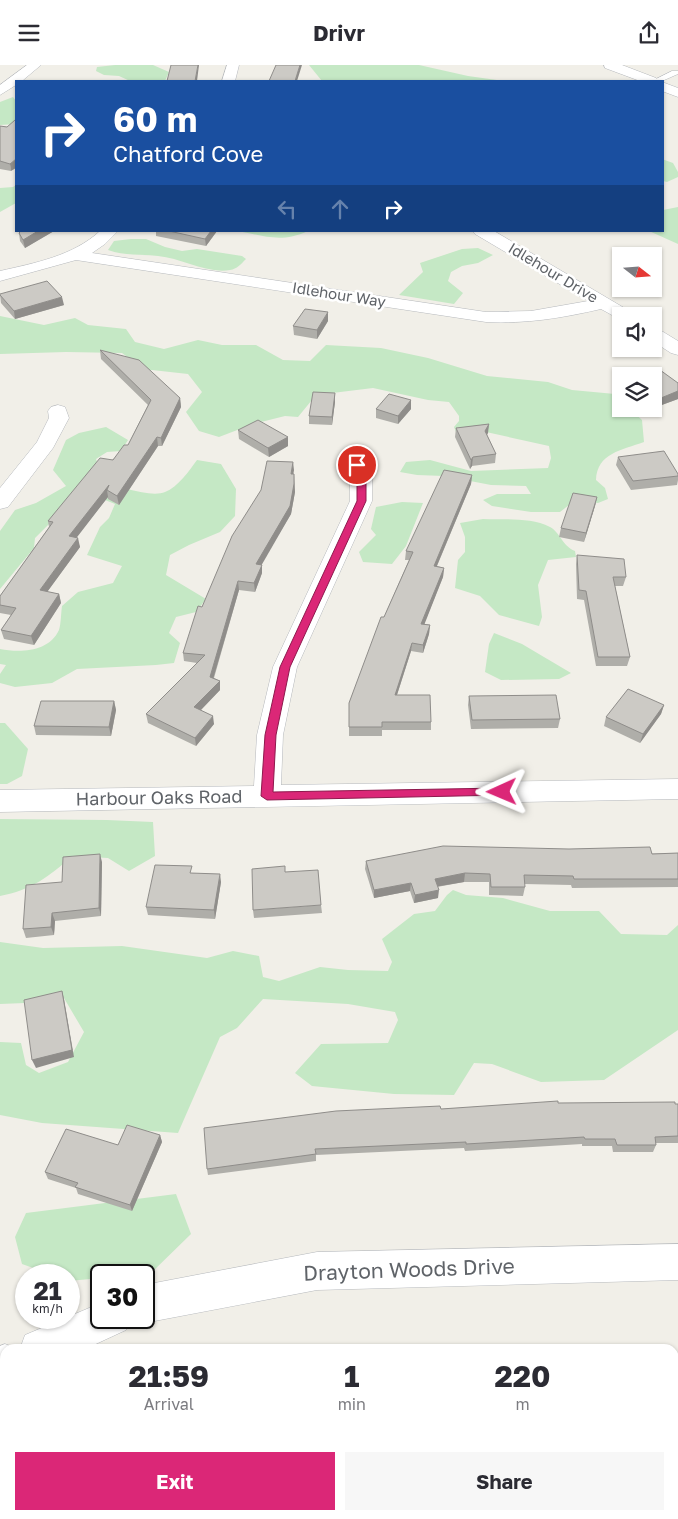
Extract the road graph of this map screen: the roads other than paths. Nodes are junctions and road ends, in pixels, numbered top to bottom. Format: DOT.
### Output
graph roads {
  1 [pos="35,65"];
  2 [pos="233,65"];
  3 [pos="610,65"];
  4 [pos="675,73"];
  5 [pos="229,80"];
  6 [pos="648,80"];
  7 [pos="658,80"];
  8 [pos="664,87"];
  9 [pos="0,91"];
  10 [pos="678,93"];
  11 [pos="109,232"];
  12 [pos="483,232"];
  13 [pos="74,255"];
  14 [pos="0,276"];
  15 [pos="603,303"];
  16 [pos="612,308"];
  17 [pos="662,339"];
  18 [pos="678,349"];
  19 [pos="58,411"];
  20 [pos="357,465"];
  21 [pos="0,502"];
  22 [pos="678,789"];
  23 [pos="267,796"];
  24 [pos="0,801"];
  25 [pos="678,1262"];
  26 [pos="155,1302"];
  27 [pos="90,1327"];
  28 [pos="50,1344"];
  1 -- 9 [label="street"];
  2 -- 5 [label="street"];
  3 -- 6 [label="street"];
  4 -- 7 [label="lane"];
  8 -- 10 [label="street"];
  11 -- 13 [label="street"];
  12 -- 15 [label="street, Idlehour Drive"];
  13 -- 14 [label="street"];
  13 -- 15 [label="street, Idlehour Way"];
  15 -- 16 [label="street, Idlehour Drive"];
  17 -- 18 [label="street"];
  19 -- 21 [label="street"];
  20 -- 23 [label="street"];
  22 -- 23 [label="street, Harbour Oaks Road"];
  23 -- 24 [label="street, Harbour Oaks Road"];
  25 -- 26 [label="street, Drayton Woods Drive"];
  27 -- 28 [label="street"];
}
